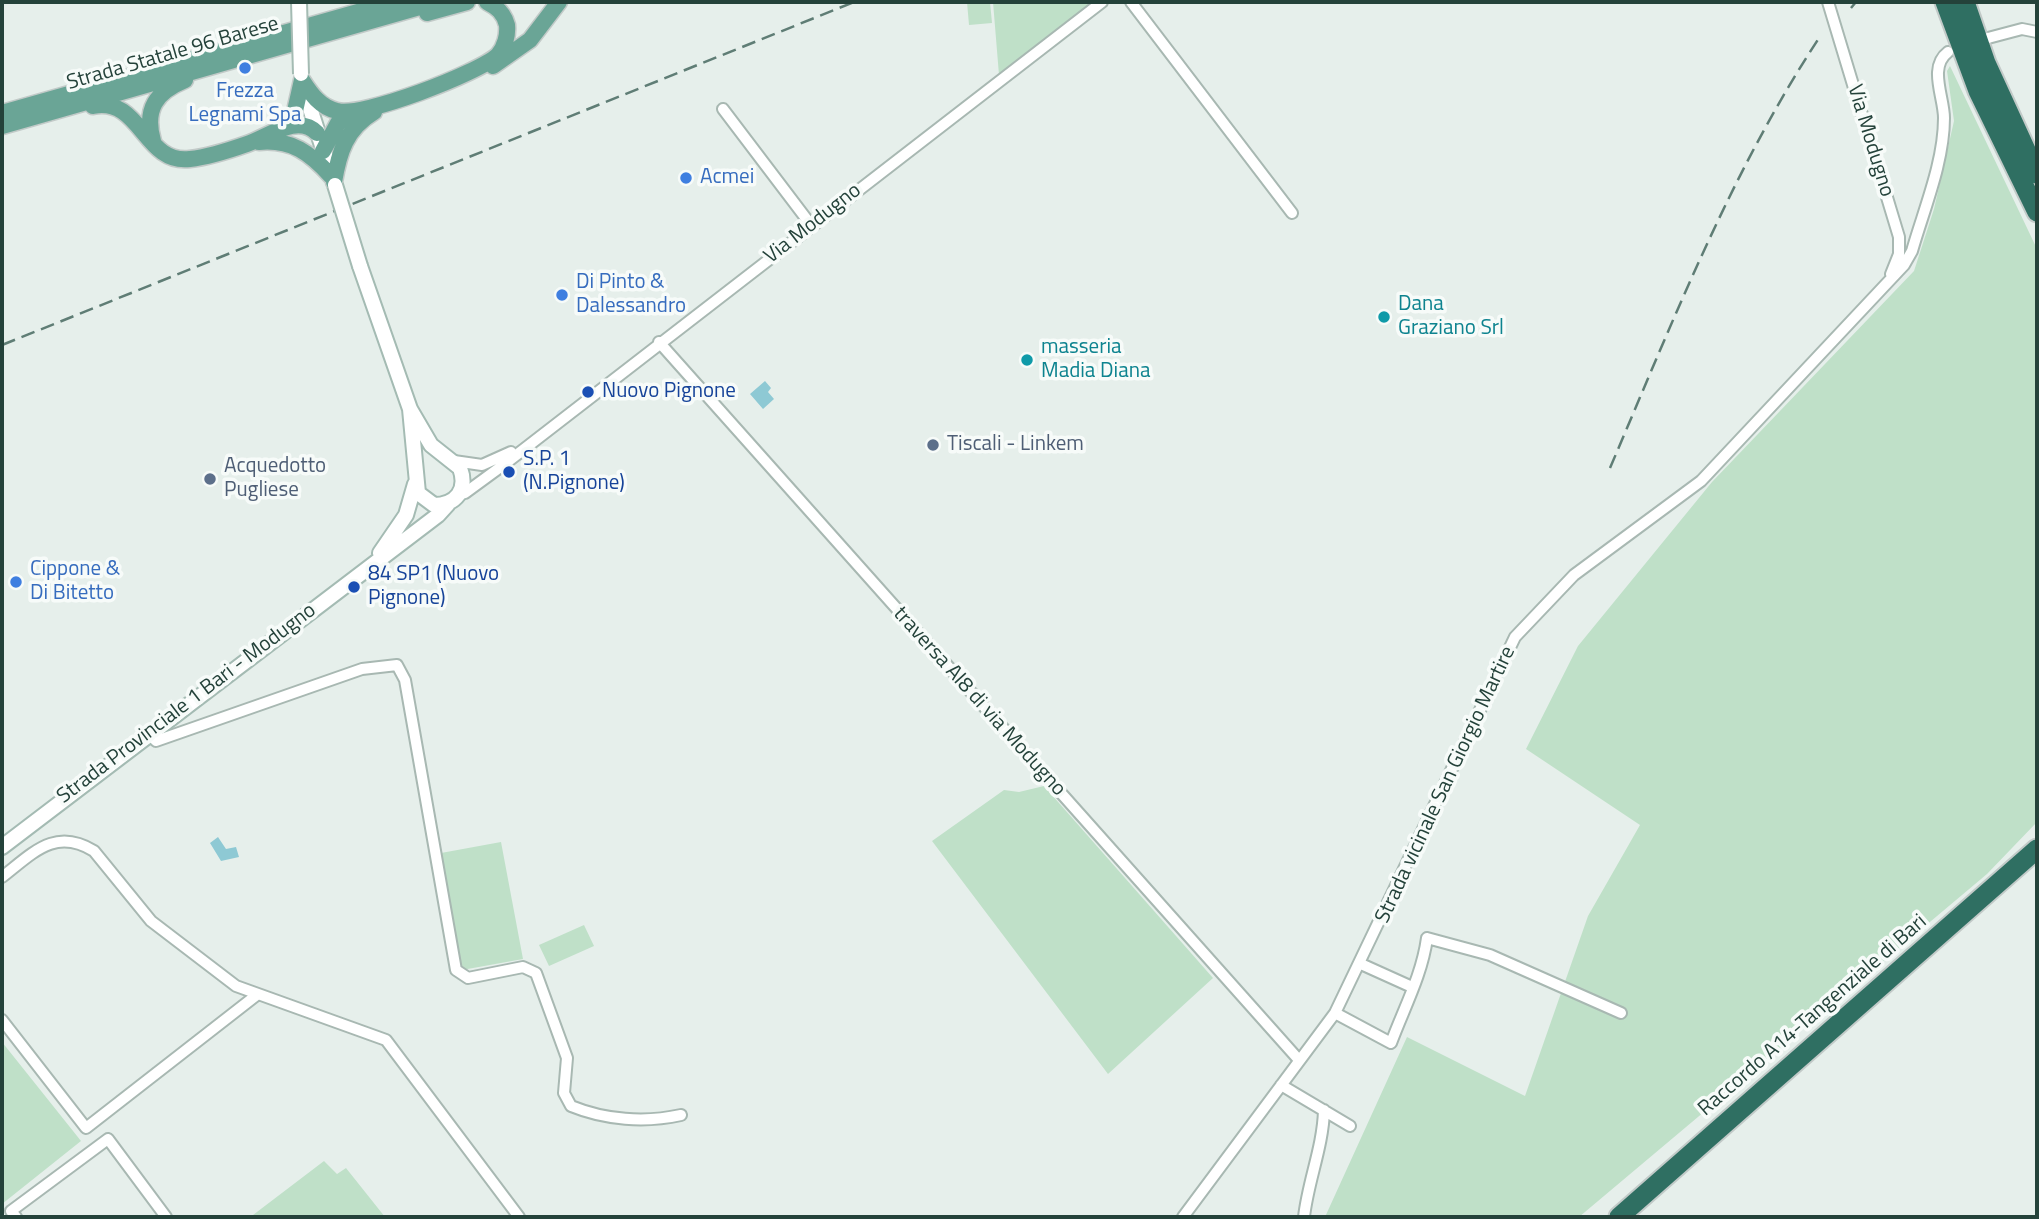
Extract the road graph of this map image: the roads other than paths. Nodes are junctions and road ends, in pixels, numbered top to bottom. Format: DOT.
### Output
graph roads {
  1 [pos="299,2"];
  2 [pos="393,2"];
  3 [pos="437,2"];
  4 [pos="467,2"];
  5 [pos="487,2"];
  6 [pos="559,2"];
  7 [pos="1102,2"];
  8 [pos="1131,2"];
  9 [pos="1828,2"];
  10 [pos="1945,2"];
  11 [pos="1965,2"];
  12 [pos="373,20"];
  13 [pos="2037,32"];
  14 [pos="1989,38"];
  15 [pos="284,44"];
  16 [pos="1948,52"];
  17 [pos="1986,63"];
  18 [pos="463,74"];
  19 [pos="301,77"];
  20 [pos="390,103"];
  21 [pos="723,109"];
  22 [pos="356,112"];
  23 [pos="2,114"];
  24 [pos="2,126"];
  25 [pos="279,130"];
  26 [pos="317,133"];
  27 [pos="153,143"];
  28 [pos="250,143"];
  29 [pos="323,151"];
  30 [pos="2037,154"];
  31 [pos="2037,174"];
  32 [pos="333,181"];
  33 [pos="2037,212"];
  34 [pos="1292,213"];
  35 [pos="811,225"];
  36 [pos="1888,281"];
  37 [pos="659,342"];
  38 [pos="410,409"];
  39 [pos="523,446"];
  40 [pos="449,459"];
  41 [pos="416,479"];
  42 [pos="460,494"];
  43 [pos="448,504"];
  44 [pos="372,562"];
  45 [pos="149,734"];
  46 [pos="2,847"];
  47 [pos="2037,849"];
  48 [pos="2037,866"];
  49 [pos="2,877"];
  50 [pos="1361,964"];
  51 [pos="1412,987"];
  52 [pos="258,994"];
  53 [pos="1335,1013"];
  54 [pos="1621,1013"];
  55 [pos="2,1020"];
  56 [pos="1299,1060"];
  57 [pos="1281,1085"];
  58 [pos="1324,1110"];
  59 [pos="681,1115"];
  60 [pos="1350,1126"];
  61 [pos="14,1214"];
  62 [pos="166,1217"];
  63 [pos="519,1217"];
  64 [pos="1183,1217"];
  65 [pos="1304,1217"];
  66 [pos="1619,1217"];
  67 [pos="1638,1217"];
  1 -- 19 [label="street, bridge"];
  2 -- 23 [label="main road, Strada Statale 96 Barese"];
  3 -- 12 [label="main road, Strada Statale 96 Barese"];
  4 -- 12 [label="main road"];
  5 -- 18 [label="main road"];
  6 -- 18 [label="main road"];
  7 -- 35 [label="street, Via Modugno"];
  8 -- 34 [label="street"];
  9 -- 36 [label="street, Via Modugno"];
  10 -- 33 [label="highway"];
  11 -- 17 [label="highway"];
  12 -- 15 [label="main road, Strada Statale 96 Barese"];
  13 -- 14 [label="street"];
  15 -- 24 [label="main road, Strada Statale 96 Barese"];
  15 -- 27 [label="main road"];
  16 -- 36 [label="street, Strada vicinale San Giorgio Martire"];
  17 -- 30 [label="highway"];
  17 -- 31 [label="highway"];
  18 -- 20 [label="main road"];
  19 -- 22 [label="main road"];
  19 -- 25 [label="main road"];
  19 -- 26 [label="street"];
  20 -- 22 [label="main road"];
  20 -- 32 [label="main road"];
  21 -- 35 [label="street"];
  22 -- 29 [label="main road"];
  24 -- 27 [label="main road"];
  25 -- 26 [label="main road"];
  25 -- 28 [label="main road"];
  26 -- 29 [label="street"];
  27 -- 28 [label="main road"];
  28 -- 32 [label="main road"];
  29 -- 32 [label="street"];
  32 -- 38 [label="street, bridge"];
  35 -- 37 [label="street, Via Modugno"];
  36 -- 50 [label="street, Strada vicinale San Giorgio Martire"];
  37 -- 39 [label="street, Via Modugno"];
  37 -- 56 [label="street, traversa AI8 di via Modugno"];
  38 -- 40 [label="street"];
  38 -- 41 [label="street"];
  39 -- 40 [label="street, Via Modugno"];
  39 -- 42 [label="street, Via Modugno"];
  40 -- 41 [label="street"];
  40 -- 42 [label="street"];
  41 -- 43 [label="street"];
  41 -- 44 [label="street, Strada Provinciale 1 Bari - Modugno"];
  42 -- 43 [label="street"];
  43 -- 44 [label="street, Strada Provinciale 1 Bari - Modugno"];
  44 -- 45 [label="street, Strada Provinciale 1 Bari - Modugno"];
  45 -- 46 [label="street, Strada Provinciale 1 Bari - Modugno"];
  45 -- 59 [label="street"];
  47 -- 66 [label="highway, Raccordo A14-Tangenziale di Bari"];
  48 -- 67 [label="highway, Raccordo A14-Tangenziale di Bari"];
  49 -- 52 [label="street"];
  50 -- 51 [label="street"];
  50 -- 53 [label="street, Strada vicinale San Giorgio Martire"];
  51 -- 53 [label="street"];
  51 -- 54 [label="street"];
  52 -- 55 [label="street"];
  52 -- 63 [label="street"];
  53 -- 56 [label="street, Strada vicinale San Giorgio Martire"];
  56 -- 57 [label="street, Strada vicinale San Giorgio Martire"];
  57 -- 58 [label="street"];
  57 -- 64 [label="street, Strada vicinale San Giorgio Martire"];
  58 -- 60 [label="street"];
  58 -- 65 [label="street"];
  61 -- 62 [label="street"];
}
